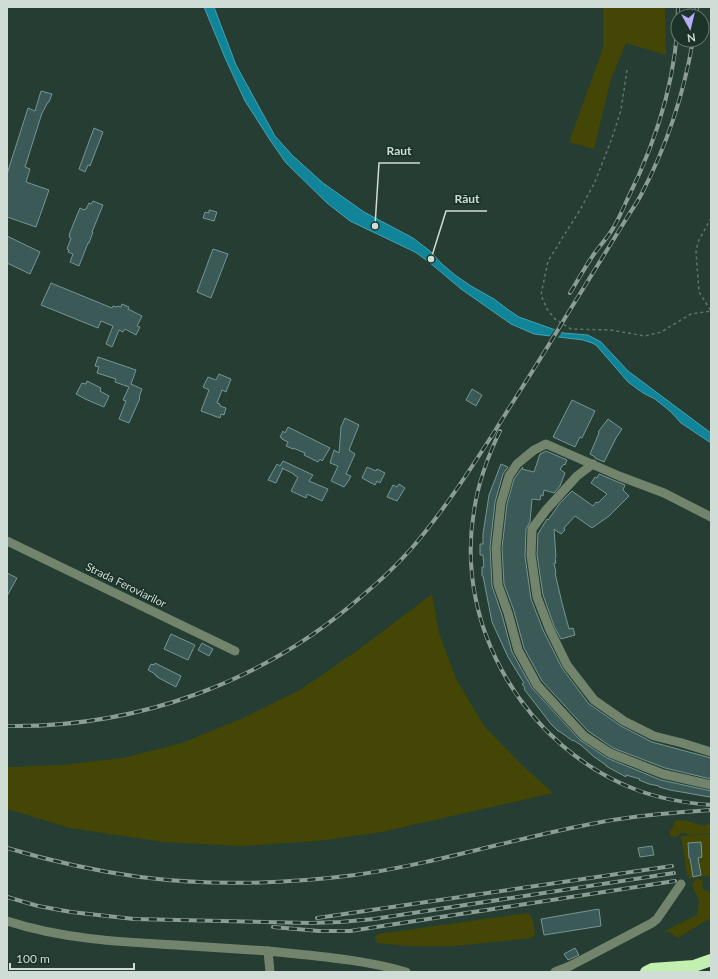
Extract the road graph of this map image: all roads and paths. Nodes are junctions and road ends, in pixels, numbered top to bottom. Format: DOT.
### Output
graph roads {
  1 [pos="626,70"];
  2 [pos="711,218"];
  3 [pos="711,311"];
  4 [pos="593,464"];
  5 [pos="711,517"];
  6 [pos="7,541"];
  7 [pos="235,651"];
  8 [pos="711,752"];
  9 [pos="711,785"];
  10 [pos="681,884"];
  11 [pos="7,921"];
  12 [pos="268,951"];
  13 [pos="711,960"];
  14 [pos="649,970"];
  15 [pos="270,972"];
  16 [pos="406,972"];
  17 [pos="555,972"];
  1 -- 3 [label="path"];
  2 -- 3 [label="path"];
  4 -- 5 [label="street"];
  4 -- 8 [label="street"];
  4 -- 9 [label="street"];
  6 -- 7 [label="street, Strada Feroviarilor"];
  10 -- 17 [label="street"];
  11 -- 12 [label="street"];
  12 -- 15 [label="street"];
  12 -- 16 [label="street"];
  13 -- 14 [label="highway"];
}
